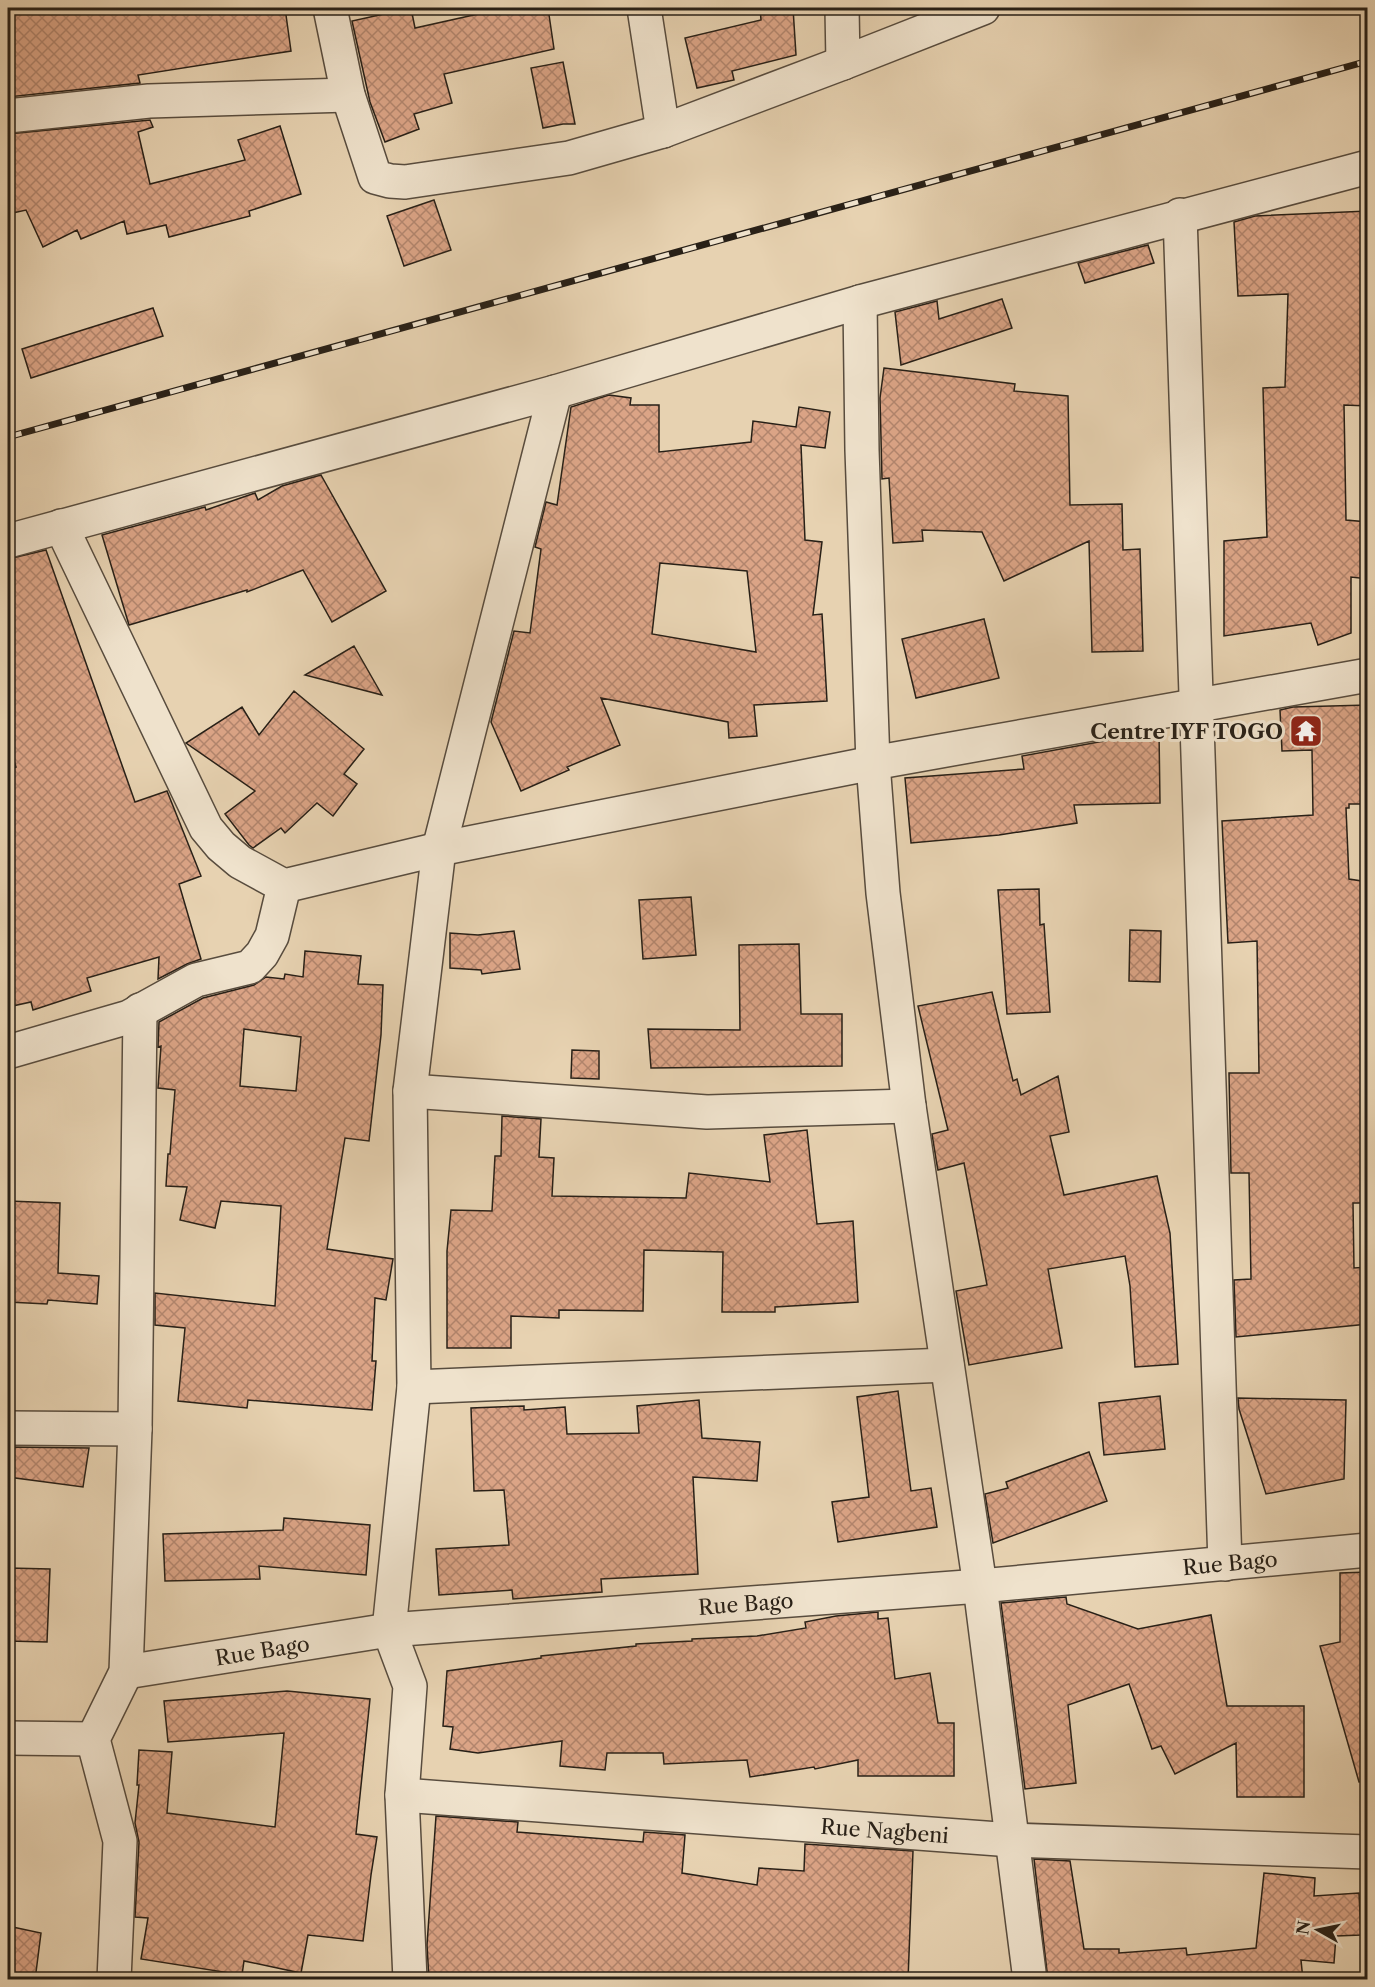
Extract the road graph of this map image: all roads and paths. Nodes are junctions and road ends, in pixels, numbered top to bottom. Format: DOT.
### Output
graph roads {
  1 [pos="330,8"];
  2 [pos="644,8"];
  3 [pos="842,8"];
  4 [pos="982,8"];
  5 [pos="843,63"];
  6 [pos="348,95"];
  7 [pos="8,116"];
  8 [pos="663,131"];
  9 [pos="1368,167"];
  10 [pos="1180,216"];
  11 [pos="860,302"];
  12 [pos="555,392"];
  13 [pos="61,526"];
  14 [pos="8,541"];
  15 [pos="1368,675"];
  16 [pos="1196,704"];
  17 [pos="873,763"];
  18 [pos="439,849"];
  19 [pos="284,886"];
  20 [pos="140,1010"];
  21 [pos="8,1052"];
  22 [pos="410,1091"];
  23 [pos="909,1106"];
  24 [pos="947,1365"];
  25 [pos="414,1387"];
  26 [pos="8,1428"];
  27 [pos="135,1430"];
  28 [pos="1368,1550"];
  29 [pos="1225,1564"];
  30 [pos="980,1587"];
  31 [pos="389,1630"];
  32 [pos="126,1672"];
  33 [pos="8,1738"];
  34 [pos="93,1738"];
  35 [pos="402,1795"];
  36 [pos="1012,1840"];
  37 [pos="1368,1852"];
  38 [pos="114,1980"];
  39 [pos="410,1980"];
  40 [pos="1030,1980"];
  1 -- 6 [label="street"];
  2 -- 8 [label="street"];
  3 -- 5 [label="street"];
  4 -- 5 [label="street"];
  5 -- 8 [label="street"];
  6 -- 7 [label="street"];
  6 -- 8 [label="street"];
  9 -- 10 [label="street"];
  10 -- 11 [label="street"];
  10 -- 16 [label="street"];
  11 -- 12 [label="street"];
  11 -- 17 [label="street"];
  12 -- 13 [label="street"];
  12 -- 18 [label="street"];
  13 -- 14 [label="street"];
  13 -- 19 [label="street"];
  15 -- 16 [label="street"];
  16 -- 17 [label="street"];
  16 -- 29 [label="street"];
  17 -- 18 [label="street"];
  17 -- 23 [label="street"];
  18 -- 19 [label="street"];
  18 -- 22 [label="street"];
  19 -- 20 [label="street"];
  20 -- 21 [label="street"];
  20 -- 27 [label="street"];
  22 -- 23 [label="street"];
  22 -- 25 [label="street"];
  23 -- 24 [label="street"];
  24 -- 25 [label="street"];
  24 -- 30 [label="street"];
  25 -- 31 [label="street"];
  26 -- 27 [label="street"];
  27 -- 32 [label="street"];
  28 -- 29 [label="street, Rue Bago"];
  29 -- 30 [label="street, Rue Bago"];
  30 -- 31 [label="street, Rue Bago"];
  30 -- 36 [label="street"];
  31 -- 32 [label="street, Rue Bago"];
  31 -- 35 [label="street"];
  32 -- 34 [label="street"];
  33 -- 34 [label="street"];
  34 -- 38 [label="street"];
  35 -- 36 [label="street, Rue Nagbeni"];
  35 -- 39 [label="street"];
  36 -- 37 [label="street, Rue Nagbeni"];
  36 -- 40 [label="street"];
}
